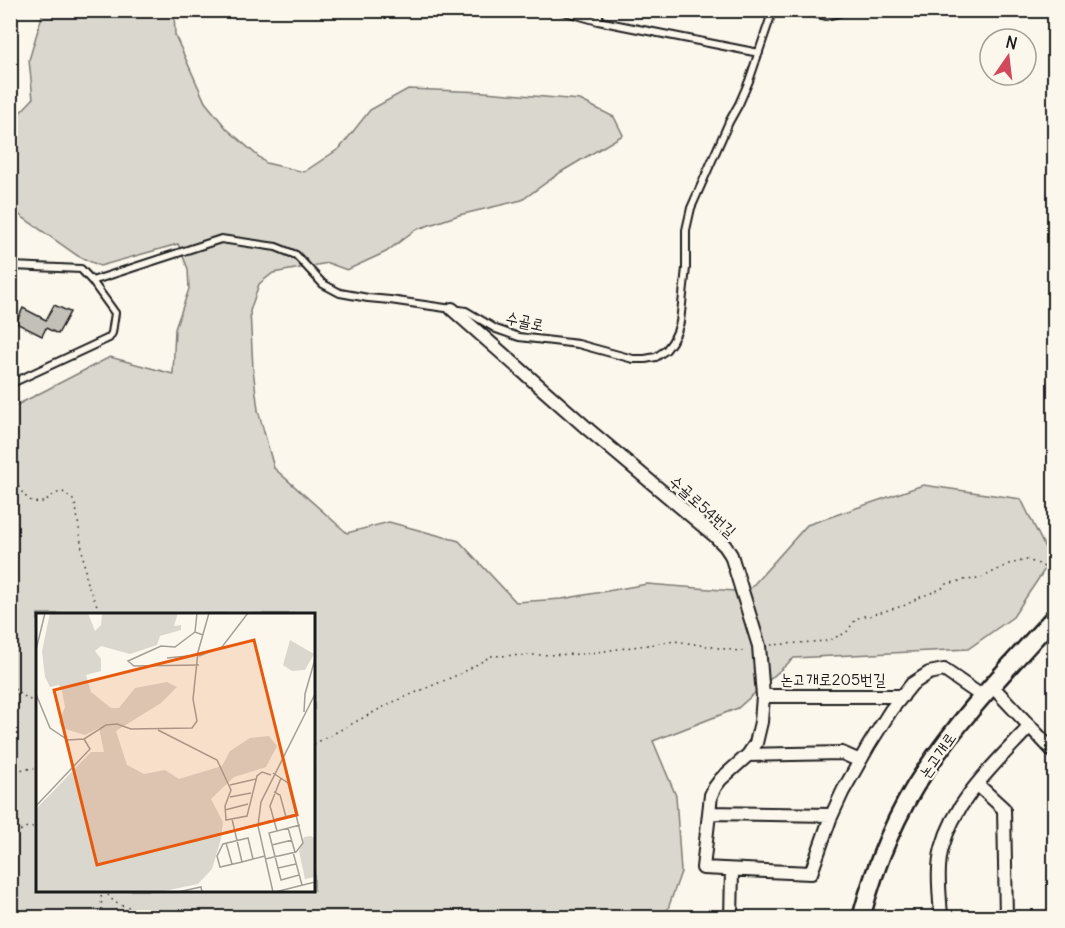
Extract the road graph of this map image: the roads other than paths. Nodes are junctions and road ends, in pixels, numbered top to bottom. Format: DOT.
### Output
graph roads {
  1 [pos="560,10"];
  2 [pos="600,10"];
  3 [pos="773,10"];
  4 [pos="799,10"];
  5 [pos="851,10"];
  6 [pos="598,21"];
  7 [pos="759,53"];
  8 [pos="10,264"];
  9 [pos="92,281"];
  10 [pos="452,309"];
  11 [pos="10,384"];
  12 [pos="1054,617"];
  13 [pos="987,691"];
  14 [pos="763,696"];
  15 [pos="903,696"];
  16 [pos="1030,726"];
  17 [pos="1054,752"];
  18 [pos="748,755"];
  19 [pos="860,761"];
  20 [pos="978,785"];
  21 [pos="709,813"];
  22 [pos="831,815"];
  23 [pos="703,868"];
  24 [pos="732,870"];
  25 [pos="732,918"];
  26 [pos="861,918"];
  27 [pos="941,918"];
  28 [pos="1006,918"];
  1 -- 6 [label="lane"];
  2 -- 6 [label="lane"];
  3 -- 7 [label="lane, 수골로"];
  4 -- 5 [label="lane"];
  6 -- 7 [label="lane"];
  7 -- 10 [label="lane, 수골로"];
  8 -- 9 [label="lane"];
  9 -- 10 [label="lane, 수골로"];
  9 -- 11 [label="lane"];
  10 -- 14 [label="street, 수골로54번길"];
  12 -- 13 [label="main road, 논고개로"];
  13 -- 15 [label="street, 논고개로205번길"];
  13 -- 16 [label="street, 논고개로205번길"];
  13 -- 26 [label="main road, 논고개로"];
  14 -- 15 [label="street, 논고개로205번길"];
  14 -- 18 [label="street, 수골로54번길"];
  15 -- 19 [label="street, 논고개로205번길"];
  16 -- 17 [label="street, 논고개로205번길"];
  16 -- 20 [label="street"];
  18 -- 19 [label="street"];
  18 -- 21 [label="street, 수골로54번길"];
  19 -- 22 [label="street, 논고개로205번길"];
  20 -- 27 [label="street"];
  20 -- 28 [label="street"];
  21 -- 22 [label="street"];
  21 -- 23 [label="street, 수골로54번길"];
  22 -- 24 [label="street, 논고개로205번길"];
  23 -- 24 [label="street, 논고개로205번길"];
  24 -- 25 [label="street"];
}
